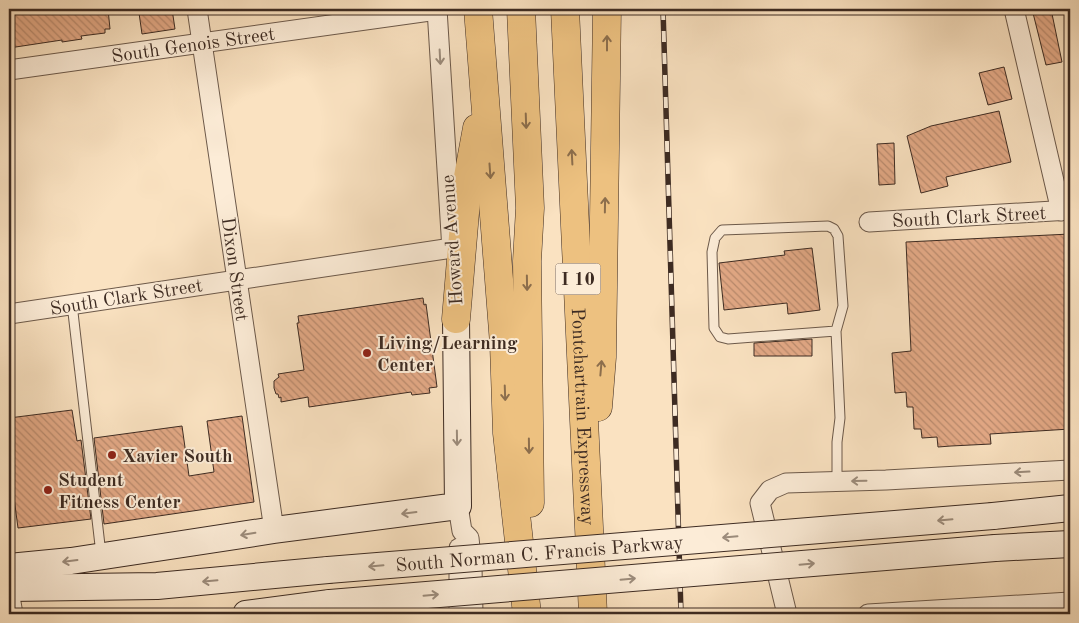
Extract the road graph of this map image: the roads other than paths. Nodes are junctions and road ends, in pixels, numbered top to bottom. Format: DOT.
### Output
graph roads {
  1 [pos="198,9"];
  2 [pos="478,9"];
  3 [pos="522,9"];
  4 [pos="565,9"];
  5 [pos="607,9"];
  6 [pos="1014,9"];
  7 [pos="437,10"];
  8 [pos="202,42"];
  9 [pos="9,70"];
  10 [pos="484,87"];
  11 [pos="1065,210"];
  12 [pos="868,222"];
  13 [pos="452,248"];
  14 [pos="238,279"];
  15 [pos="72,304"];
  16 [pos="9,314"];
  17 [pos="456,319"];
  18 [pos="836,331"];
  19 [pos="1070,470"];
  20 [pos="837,482"];
  21 [pos="588,503"];
  22 [pos="1070,508"];
  23 [pos="460,518"];
  24 [pos="274,530"];
  25 [pos="1070,544"];
  26 [pos="101,556"];
  27 [pos="9,567"];
  28 [pos="9,590"];
  29 [pos="1070,602"];
  30 [pos="13,614"];
  31 [pos="246,614"];
  32 [pos="459,614"];
  33 [pos="473,614"];
  34 [pos="526,614"];
  35 [pos="531,614"];
  36 [pos="593,614"];
  37 [pos="787,614"];
  38 [pos="868,614"];
  1 -- 8 [label="street, Dixon Street"];
  2 -- 10 [label="highway"];
  3 -- 35 [label="highway, I 10, one-way"];
  21 -- 4 [label="highway, Pontchartrain Expressway / I 10, one-way"];
  21 -- 5 [label="highway, one-way"];
  6 -- 11 [label="street"];
  7 -- 8 [label="street, South Genois Street"];
  7 -- 13 [label="street, Howard Avenue, one-way"];
  8 -- 9 [label="street, South Genois Street"];
  8 -- 14 [label="street, Dixon Street"];
  10 -- 17 [label="highway"];
  10 -- 34 [label="highway, one-way"];
  11 -- 12 [label="street, South Clark Street"];
  13 -- 14 [label="street, South Clark Street"];
  13 -- 17 [label="street, Howard Avenue"];
  14 -- 15 [label="street, South Clark Street"];
  14 -- 24 [label="street, Dixon Street"];
  15 -- 16 [label="street, South Clark Street"];
  15 -- 26 [label="lane"];
  17 -- 23 [label="street, Howard Avenue, one-way"];
  18 -- 18 [label="lane"];
  18 -- 20 [label="lane"];
  19 -- 20 [label="street, one-way"];
  20 -- 37 [label="street"];
  21 -- 36 [label="highway, Pontchartrain Expressway / I 10"];
  22 -- 28 [label="street, South Norman C. Francis Parkway, one-way, bridge"];
  23 -- 24 [label="street, one-way"];
  23 -- 32 [label="street, Howard Avenue"];
  23 -- 33 [label="street, Howard Avenue"];
  24 -- 26 [label="street, one-way"];
  31 -- 25 [label="street, South Norman C. Francis Parkway, one-way, bridge"];
  26 -- 27 [label="street, one-way"];
  28 -- 30 [label="street"];
  29 -- 38 [label="street"];
}
